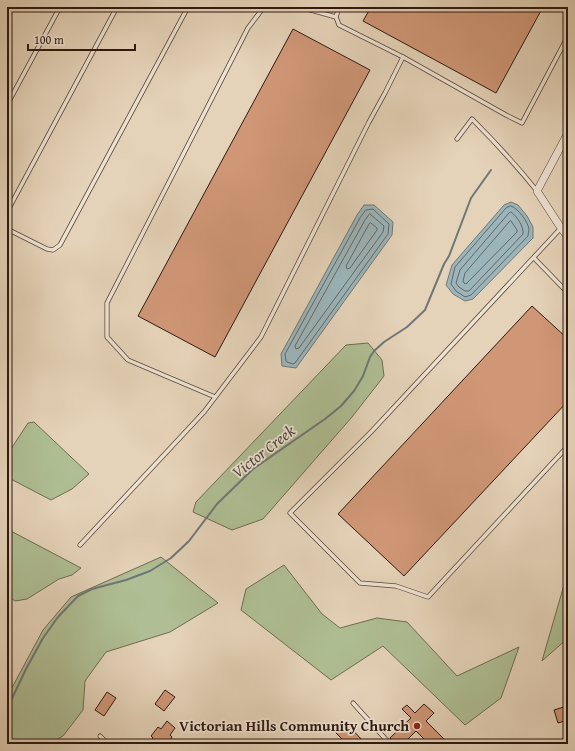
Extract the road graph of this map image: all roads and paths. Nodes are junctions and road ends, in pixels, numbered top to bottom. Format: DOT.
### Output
graph roads {
  1 [pos="60,7"];
  2 [pos="117,7"];
  3 [pos="188,7"];
  4 [pos="264,7"];
  5 [pos="300,7"];
  6 [pos="339,7"];
  7 [pos="336,16"];
  8 [pos="568,36"];
  9 [pos="403,57"];
  10 [pos="7,105"];
  11 [pos="568,133"];
  12 [pos="457,139"];
  13 [pos="537,191"];
  14 [pos="7,212"];
  15 [pos="561,228"];
  16 [pos="7,229"];
  17 [pos="568,237"];
  18 [pos="534,258"];
  19 [pos="568,293"];
  20 [pos="215,397"];
  21 [pos="568,446"];
  22 [pos="80,545"];
  23 [pos="353,702"];
  24 [pos="100,736"];
  25 [pos="108,744"];
  26 [pos="390,744"];
  1 -- 10 [label="lane"];
  2 -- 14 [label="lane"];
  3 -- 16 [label="lane"];
  4 -- 20 [label="lane"];
  5 -- 7 [label="lane"];
  6 -- 7 [label="lane"];
  7 -- 9 [label="lane"];
  8 -- 9 [label="lane"];
  9 -- 20 [label="lane"];
  11 -- 13 [label="street"];
  12 -- 13 [label="lane"];
  13 -- 15 [label="street"];
  15 -- 17 [label="street"];
  15 -- 18 [label="lane"];
  18 -- 19 [label="lane"];
  18 -- 21 [label="lane"];
  20 -- 22 [label="lane"];
  23 -- 26 [label="lane"];
  24 -- 25 [label="lane"];
}
